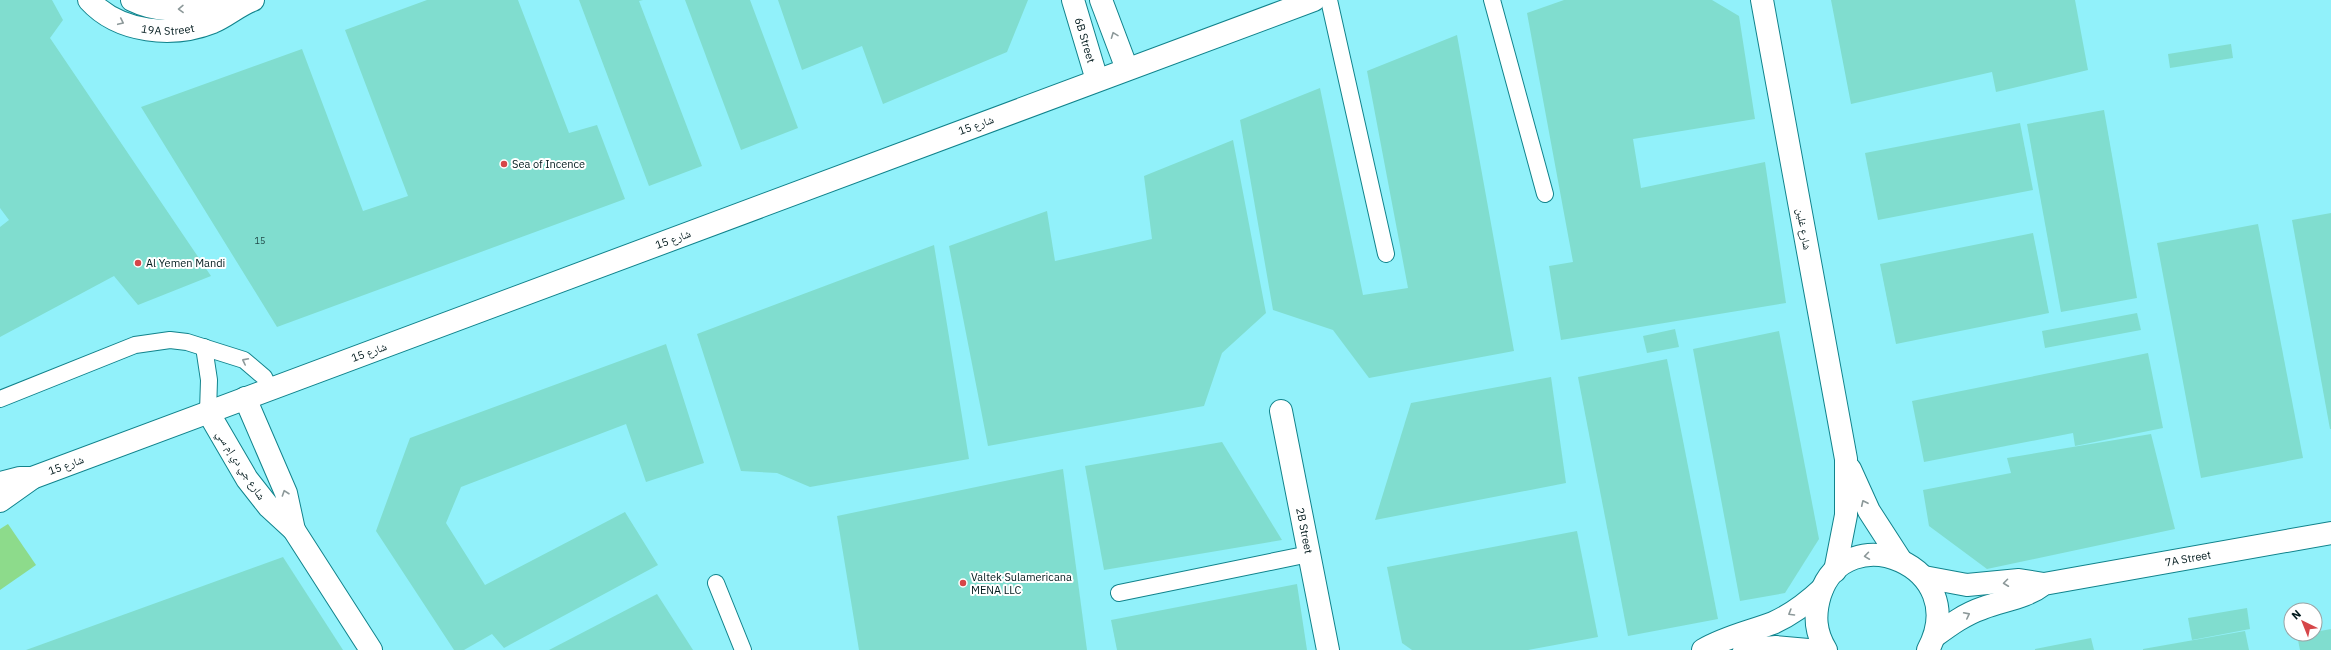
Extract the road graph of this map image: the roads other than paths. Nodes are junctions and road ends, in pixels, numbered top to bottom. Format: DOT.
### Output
graph roads {
  1 [pos="89,0"];
  2 [pos="132,0"];
  3 [pos="1073,0"];
  4 [pos="1101,0"];
  5 [pos="1314,0"];
  6 [pos="1329,0"];
  7 [pos="1492,0"];
  8 [pos="1762,0"];
  9 [pos="250,1"];
  10 [pos="1127,69"];
  11 [pos="1097,80"];
  12 [pos="1545,194"];
  13 [pos="1386,254"];
  14 [pos="204,347"];
  15 [pos="270,389"];
  16 [pos="245,398"];
  17 [pos="0,399"];
  18 [pos="1281,411"];
  19 [pos="208,412"];
  20 [pos="1846,459"];
  21 [pos="32,478"];
  22 [pos="0,483"];
  23 [pos="0,502"];
  24 [pos="294,530"];
  25 [pos="2331,533"];
  26 [pos="1309,554"];
  27 [pos="1900,559"];
  28 [pos="1835,571"];
  29 [pos="1924,577"];
  30 [pos="716,583"];
  31 [pos="2044,584"];
  32 [pos="1822,590"];
  33 [pos="1119,593"];
  34 [pos="1931,643"];
  35 [pos="372,650"];
  36 [pos="743,650"];
  37 [pos="1328,650"];
  38 [pos="1703,650"];
  39 [pos="1744,650"];
  40 [pos="1808,650"];
  41 [pos="1826,650"];
  1 -- 9 [label="street, 19A Street, one-way"];
  9 -- 2 [label="street, 19A Street, one-way"];
  3 -- 11 [label="street, 6B Street"];
  10 -- 4 [label="street, one-way"];
  5 -- 10 [label="street, شارع 15"];
  6 -- 13 [label="lane"];
  7 -- 12 [label="lane"];
  8 -- 20 [label="street, شارع غلين"];
  10 -- 11 [label="street, شارع 15"];
  11 -- 15 [label="street, شارع 15"];
  15 -- 14 [label="lane, one-way"];
  14 -- 17 [label="lane"];
  14 -- 19 [label="lane"];
  15 -- 16 [label="street, شارع 15"];
  16 -- 19 [label="street, شارع 15"];
  24 -- 16 [label="street, شارع جي دي إم سي, one-way"];
  18 -- 26 [label="street, 2B Street"];
  19 -- 21 [label="street, شارع 15"];
  19 -- 24 [label="street, شارع جي دي إم سي"];
  27 -- 20 [label="street, شارع غلين, one-way"];
  20 -- 28 [label="street, شارع غلين"];
  21 -- 22 [label="street, شارع 15"];
  21 -- 23 [label="street, شارع 15"];
  24 -- 35 [label="street, شارع جي دي إم سي"];
  25 -- 31 [label="street, 7A Street"];
  26 -- 33 [label="lane"];
  26 -- 37 [label="street, 2B Street"];
  27 -- 28 [label="street, شارع غلين, one-way"];
  27 -- 29 [label="street, شارع غلين"];
  28 -- 32 [label="street, شارع غلين"];
  31 -- 29 [label="street, one-way"];
  29 -- 34 [label="street, شارع غلين"];
  30 -- 36 [label="lane"];
  34 -- 31 [label="street, one-way"];
  32 -- 38 [label="street, one-way"];
  32 -- 41 [label="street, شارع غلين"];
  39 -- 40 [label="street"];
}
